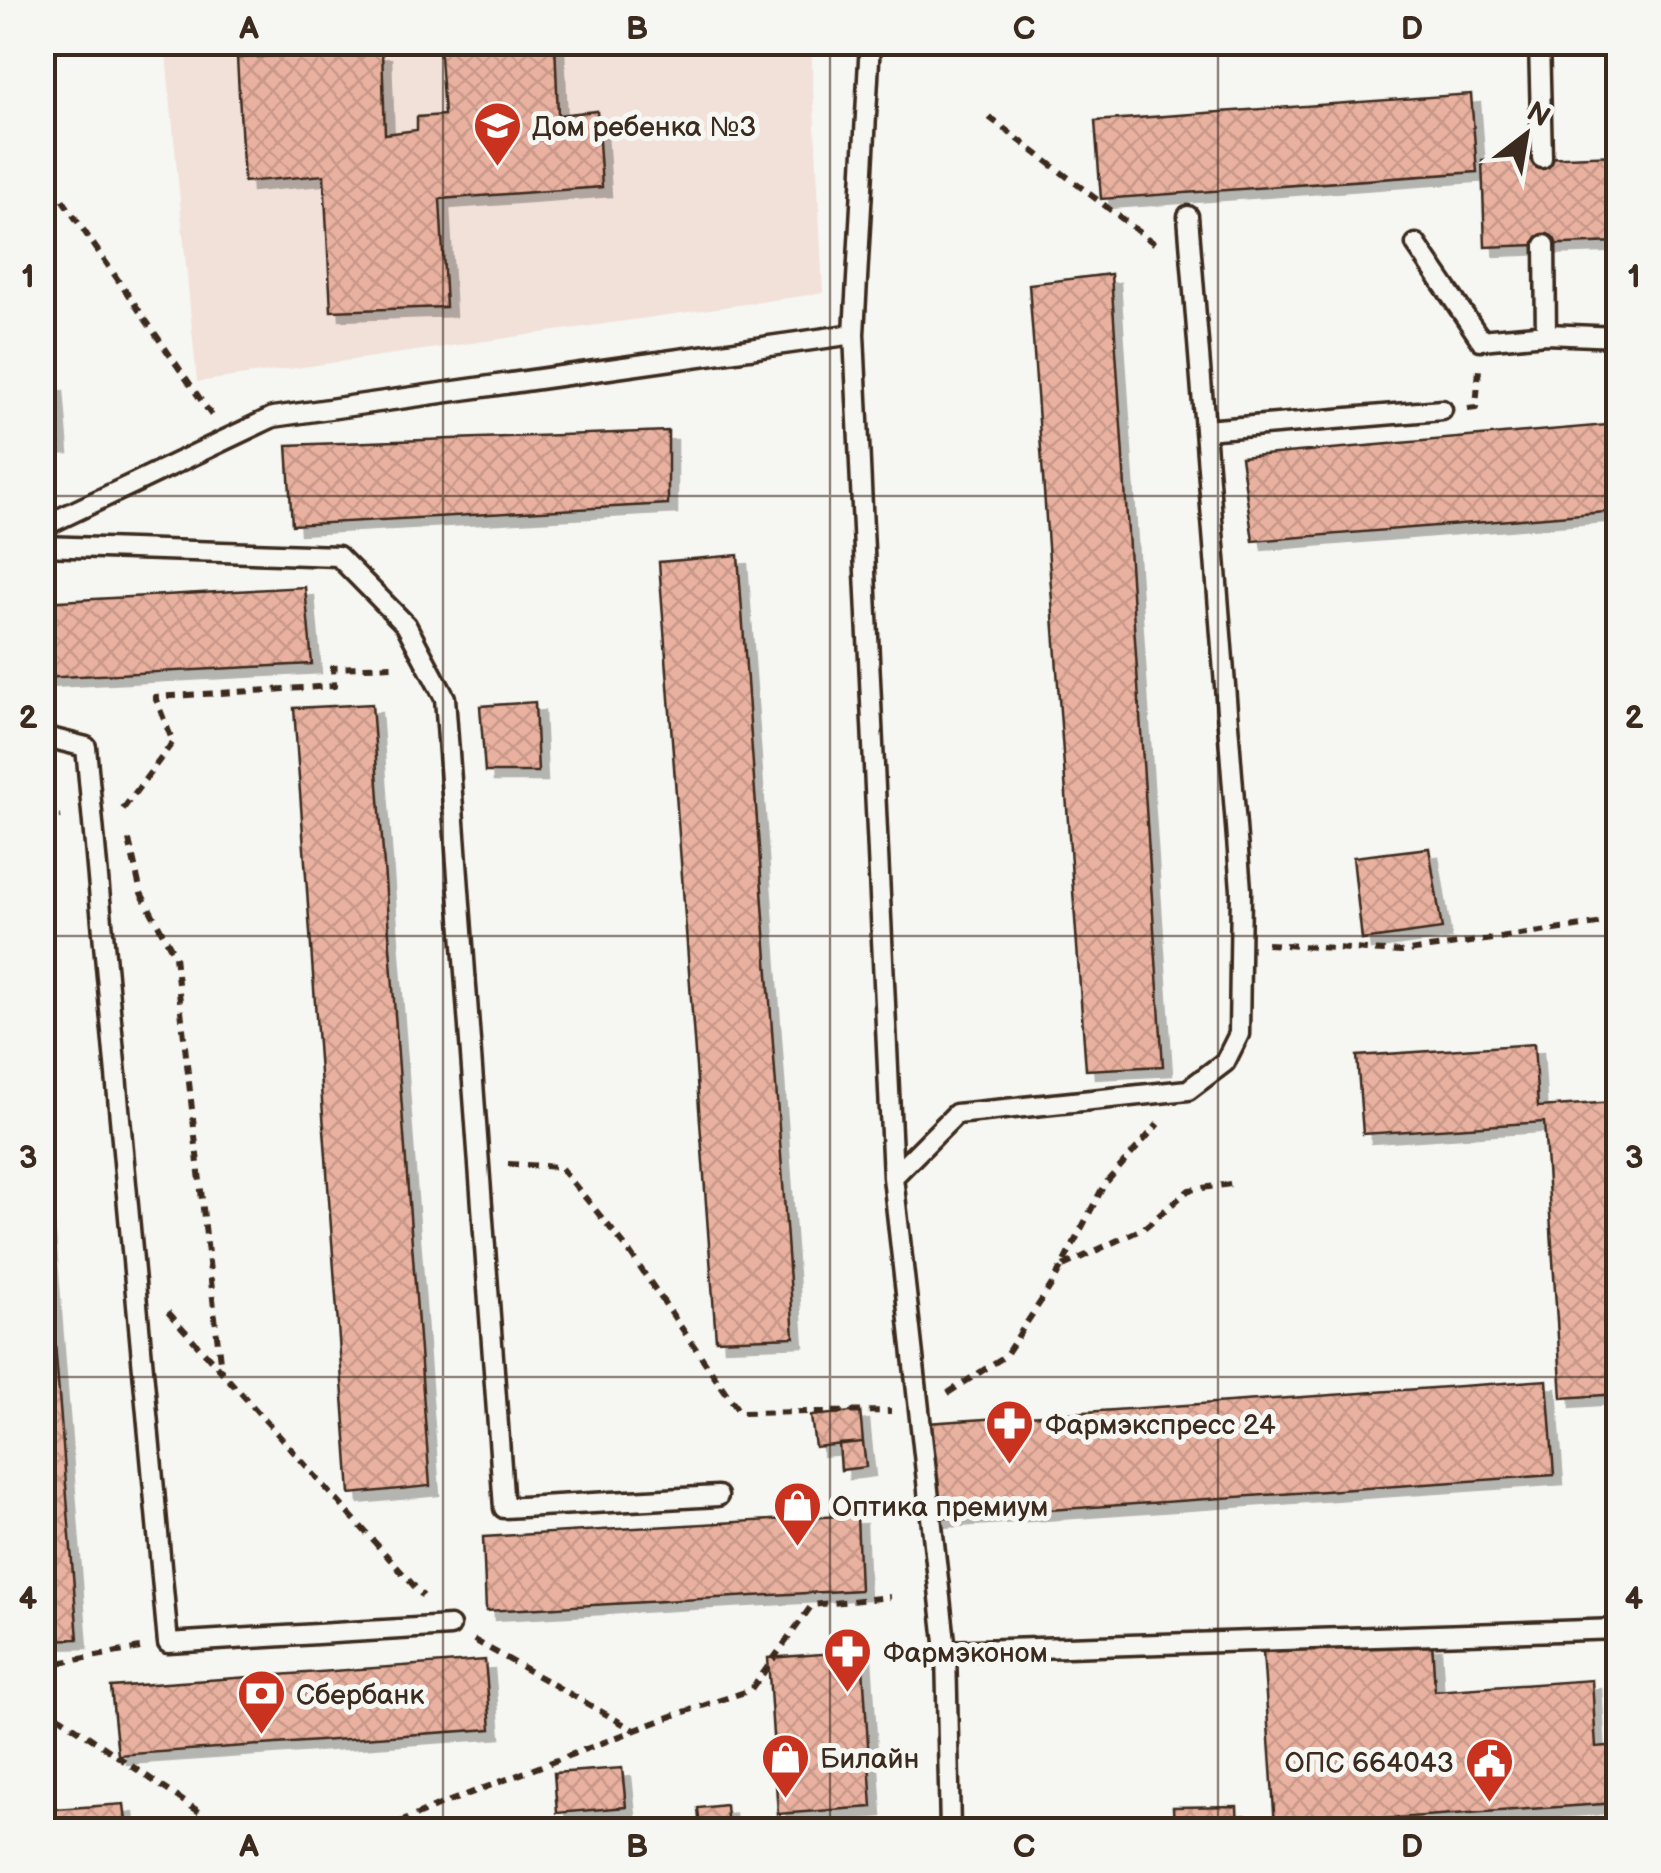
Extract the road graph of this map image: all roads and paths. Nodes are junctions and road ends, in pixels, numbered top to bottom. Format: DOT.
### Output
graph roads {
  1 [pos="870,42"];
  2 [pos="1539,42"];
  3 [pos="990,116"];
  4 [pos="1542,158"];
  5 [pos="42,170"];
  6 [pos="1188,216"];
  7 [pos="1416,244"];
  8 [pos="1545,245"];
  9 [pos="1193,274"];
  10 [pos="854,334"];
  11 [pos="1546,334"];
  12 [pos="1618,337"];
  13 [pos="1481,340"];
  14 [pos="1442,410"];
  15 [pos="1205,430"];
  16 [pos="227,439"];
  17 [pos="42,527"];
  18 [pos="42,546"];
  19 [pos="427,665"];
  20 [pos="42,736"];
  21 [pos="1618,921"];
  22 [pos="1240,942"];
  23 [pos="1188,1090"];
  24 [pos="479,1163"];
  25 [pos="893,1177"];
  26 [pos="1237,1182"];
  27 [pos="1062,1266"];
  28 [pos="134,1274"];
  29 [pos="221,1371"];
  30 [pos="945,1395"];
  31 [pos="917,1411"];
  32 [pos="718,1496"];
  33 [pos="890,1597"];
  34 [pos="450,1626"];
  35 [pos="1618,1629"];
  36 [pos="168,1643"];
  37 [pos="946,1652"];
  38 [pos="42,1666"];
  39 [pos="42,1705"];
  40 [pos="634,1730"];
  41 [pos="226,1830"];
  42 [pos="382,1830"];
  43 [pos="950,1830"];
  1 -- 10 [label="lane"];
  2 -- 4 [label="lane"];
  3 -- 9 [label="path"];
  5 -- 16 [label="path"];
  6 -- 9 [label="lane"];
  7 -- 13 [label="lane"];
  8 -- 11 [label="lane"];
  9 -- 15 [label="lane"];
  10 -- 16 [label="lane"];
  10 -- 25 [label="lane"];
  11 -- 12 [label="lane"];
  11 -- 13 [label="lane"];
  13 -- 14 [label="path"];
  14 -- 15 [label="lane"];
  15 -- 22 [label="lane"];
  16 -- 17 [label="lane"];
  18 -- 19 [label="lane"];
  19 -- 24 [label="lane"];
  19 -- 29 [label="path"];
  20 -- 28 [label="lane"];
  21 -- 22 [label="path"];
  22 -- 23 [label="lane"];
  23 -- 25 [label="lane"];
  23 -- 27 [label="path"];
  24 -- 31 [label="path"];
  24 -- 32 [label="lane"];
  25 -- 31 [label="lane"];
  26 -- 27 [label="path"];
  27 -- 30 [label="path"];
  28 -- 29 [label="path"];
  28 -- 36 [label="lane"];
  29 -- 34 [label="path"];
  31 -- 37 [label="lane"];
  33 -- 40 [label="path"];
  34 -- 36 [label="lane"];
  34 -- 40 [label="path"];
  35 -- 37 [label="lane"];
  36 -- 38 [label="path"];
  37 -- 43 [label="lane"];
  39 -- 41 [label="path"];
  40 -- 42 [label="path"];
}
